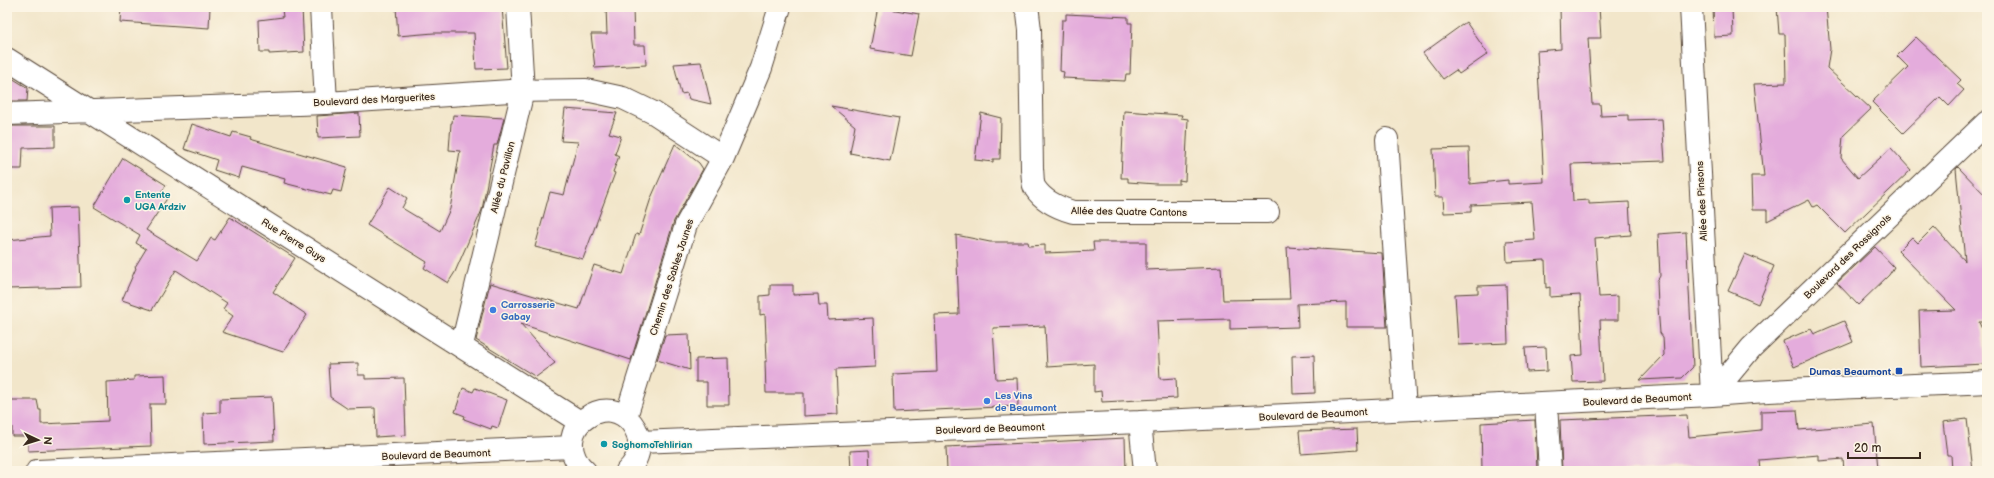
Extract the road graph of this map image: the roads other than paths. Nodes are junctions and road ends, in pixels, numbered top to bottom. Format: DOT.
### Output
graph roads {
  1 [pos="321,7"];
  2 [pos="518,7"];
  3 [pos="780,7"];
  4 [pos="1025,7"];
  5 [pos="1690,7"];
  6 [pos="7,59"];
  7 [pos="523,91"];
  8 [pos="326,103"];
  9 [pos="86,110"];
  10 [pos="7,114"];
  11 [pos="1987,122"];
  12 [pos="1387,139"];
  13 [pos="723,158"];
  14 [pos="1268,212"];
  15 [pos="462,346"];
  16 [pos="1987,382"];
  17 [pos="1712,395"];
  18 [pos="1546,403"];
  19 [pos="1405,409"];
  20 [pos="626,417"];
  21 [pos="580,422"];
  22 [pos="1140,422"];
  23 [pos="639,442"];
  24 [pos="572,447"];
  25 [pos="83,470"];
  26 [pos="37,471"];
  27 [pos="585,471"];
  28 [pos="626,471"];
  29 [pos="1144,471"];
  30 [pos="1550,471"];
  1 -- 8 [label="street"];
  2 -- 7 [label="street, Allée du Pavillon"];
  3 -- 13 [label="street, Chemin des Sables Jaunes"];
  4 -- 14 [label="street, Allée des Quatre Cantons"];
  5 -- 17 [label="street, Allée des Pinsons"];
  6 -- 9 [label="street, Rue Pierre Guys"];
  7 -- 8 [label="street, Boulevard des Marguerites"];
  7 -- 13 [label="street, Boulevard des Marguerites"];
  7 -- 15 [label="street, Allée du Pavillon"];
  8 -- 9 [label="street, Boulevard des Marguerites"];
  9 -- 10 [label="street, Boulevard des Marguerites"];
  9 -- 15 [label="street, Rue Pierre Guys"];
  11 -- 17 [label="street, Boulevard des Rossignols"];
  12 -- 19 [label="street"];
  13 -- 20 [label="street, Chemin des Sables Jaunes"];
  15 -- 21 [label="street, Rue Pierre Guys"];
  16 -- 17 [label="street, Boulevard de Beaumont"];
  17 -- 18 [label="street, Boulevard de Beaumont"];
  18 -- 19 [label="street, Boulevard de Beaumont"];
  18 -- 30 [label="street"];
  19 -- 22 [label="street, Boulevard de Beaumont"];
  20 -- 21 [label="street"];
  20 -- 23 [label="street"];
  21 -- 24 [label="street"];
  22 -- 23 [label="street, Boulevard de Beaumont"];
  22 -- 29 [label="street"];
  23 -- 28 [label="street"];
  24 -- 25 [label="street, Boulevard de Beaumont"];
  24 -- 27 [label="street"];
  25 -- 26 [label="street, Boulevard de Beaumont"];
}
